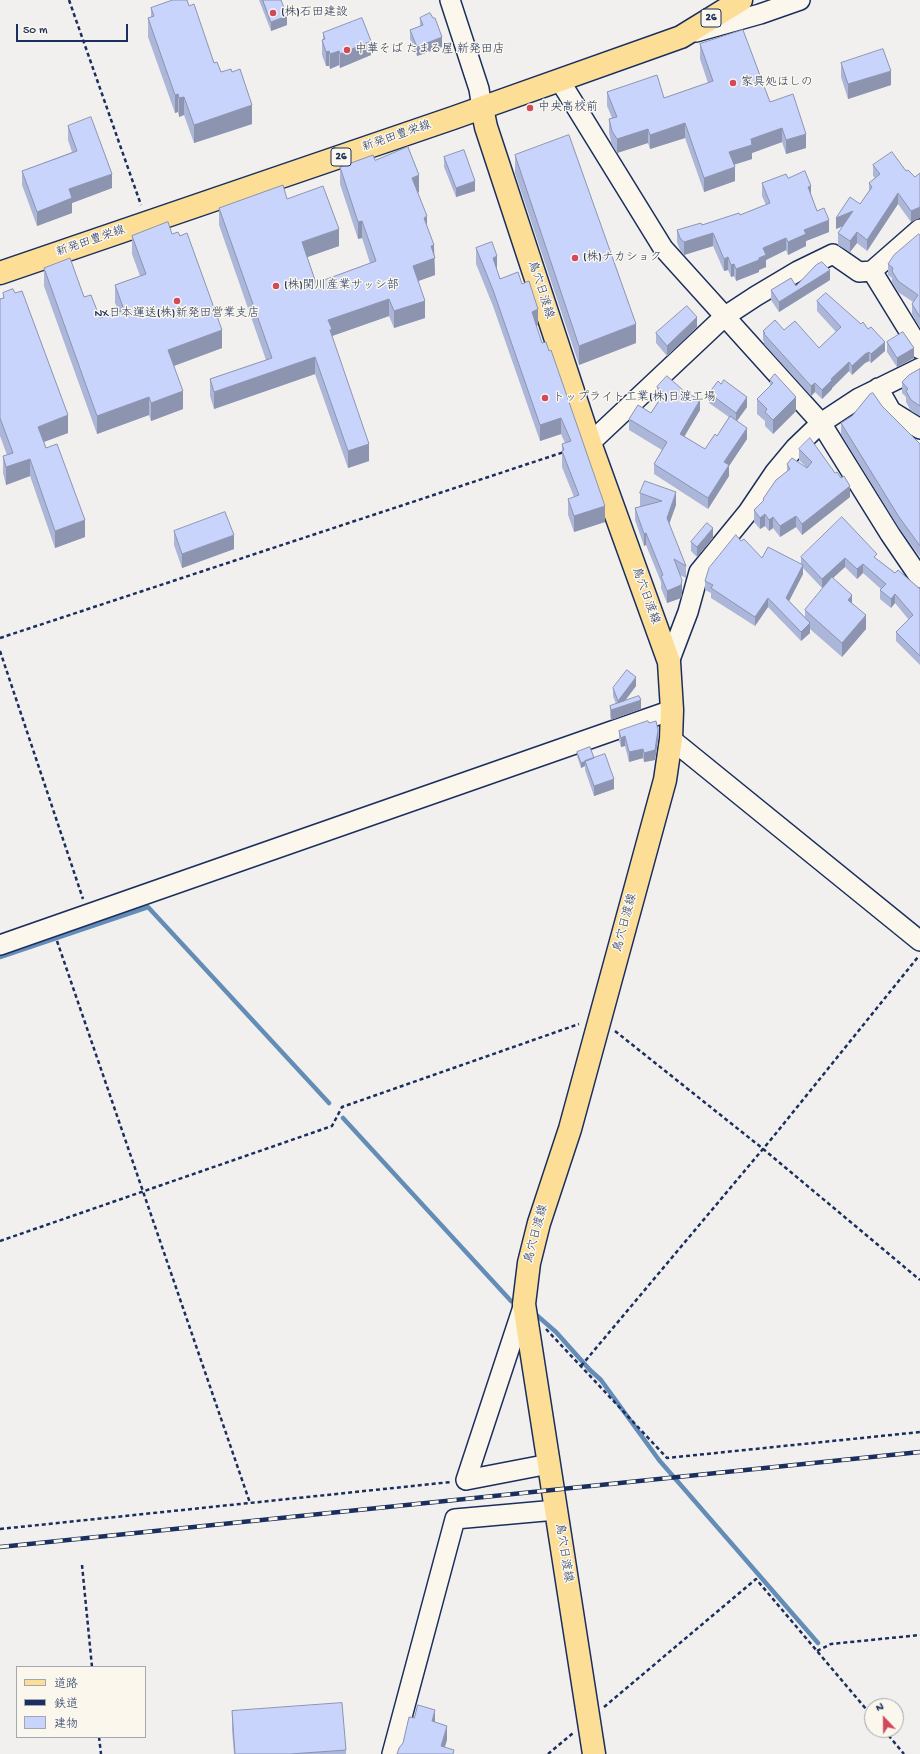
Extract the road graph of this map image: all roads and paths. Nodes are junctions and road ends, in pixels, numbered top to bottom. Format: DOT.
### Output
graph roads {
  1 [pos="69,0"];
  2 [pos="450,0"];
  3 [pos="741,0"];
  4 [pos="800,0"];
  5 [pos="681,37"];
  6 [pos="560,81"];
  7 [pos="482,108"];
  8 [pos="147,223"];
  9 [pos="920,229"];
  10 [pos="872,271"];
  11 [pos="0,274"];
  12 [pos="724,317"];
  13 [pos="920,349"];
  14 [pos="920,368"];
  15 [pos="878,388"];
  16 [pos="821,423"];
  17 [pos="920,429"];
  18 [pos="590,443"];
  19 [pos="920,578"];
  20 [pos="0,638"];
  21 [pos="0,651"];
  22 [pos="669,662"];
  23 [pos="672,710"];
  24 [pos="671,739"];
  25 [pos="88,914"];
  26 [pos="53,927"];
  27 [pos="920,941"];
  28 [pos="0,945"];
  29 [pos="920,956"];
  30 [pos="600,1019"];
  31 [pos="762,1148"];
  32 [pos="143,1192"];
  33 [pos="0,1241"];
  34 [pos="920,1280"];
  35 [pos="524,1304"];
  36 [pos="544,1326"];
  37 [pos="581,1366"];
  38 [pos="920,1432"];
  39 [pos="549,1464"];
  40 [pos="466,1480"];
  41 [pos="250,1504"];
  42 [pos="556,1510"];
  43 [pos="0,1529"];
  44 [pos="82,1565"];
  45 [pos="920,1635"];
  46 [pos="817,1650"];
  47 [pos="92,1666"];
  48 [pos="864,1706"];
  49 [pos="588,1720"];
  50 [pos="99,1738"];
  51 [pos="891,1738"];
  52 [pos="101,1754"];
  53 [pos="392,1754"];
  54 [pos="548,1754"];
  55 [pos="594,1754"];
  56 [pos="904,1754"];
  1 -- 8 [label="path"];
  2 -- 7 [label="street"];
  3 -- 5 [label="main road, 新発田豊栄線 / 26"];
  4 -- 5 [label="street"];
  5 -- 6 [label="main road, 新発田豊栄線 / 26"];
  6 -- 7 [label="main road, 新発田豊栄線 / 26"];
  6 -- 12 [label="street"];
  7 -- 8 [label="main road, 新発田豊栄線 / 26"];
  7 -- 18 [label="main road, 鳥穴日渡線"];
  8 -- 11 [label="main road, 新発田豊栄線 / 26"];
  9 -- 10 [label="street"];
  10 -- 12 [label="street"];
  10 -- 13 [label="street"];
  12 -- 16 [label="street"];
  12 -- 18 [label="street"];
  14 -- 15 [label="street"];
  15 -- 16 [label="street"];
  15 -- 17 [label="street"];
  16 -- 19 [label="street"];
  16 -- 22 [label="street"];
  18 -- 20 [label="path"];
  18 -- 22 [label="main road, 鳥穴日渡線"];
  21 -- 25 [label="path"];
  22 -- 23 [label="main road, 鳥穴日渡線"];
  23 -- 24 [label="main road, 鳥穴日渡線"];
  23 -- 25 [label="street"];
  24 -- 27 [label="street"];
  24 -- 30 [label="main road, 鳥穴日渡線"];
  25 -- 26 [label="street"];
  26 -- 28 [label="street"];
  26 -- 32 [label="path"];
  29 -- 31 [label="path"];
  30 -- 31 [label="path"];
  30 -- 32 [label="path"];
  30 -- 35 [label="main road, 鳥穴日渡線"];
  31 -- 34 [label="path"];
  31 -- 37 [label="path"];
  32 -- 33 [label="path"];
  32 -- 41 [label="path"];
  35 -- 39 [label="main road, 鳥穴日渡線"];
  35 -- 40 [label="street"];
  36 -- 37 [label="path"];
  37 -- 38 [label="path"];
  39 -- 40 [label="street"];
  39 -- 42 [label="main road, 鳥穴日渡線"];
  40 -- 41 [label="path"];
  41 -- 43 [label="path"];
  42 -- 49 [label="main road, 鳥穴日渡線"];
  42 -- 53 [label="street"];
  44 -- 47 [label="path"];
  45 -- 46 [label="path"];
  46 -- 48 [label="path"];
  46 -- 49 [label="path"];
  49 -- 54 [label="path"];
  49 -- 55 [label="main road, 鳥穴日渡線"];
  50 -- 52 [label="path"];
  51 -- 56 [label="path"];
}
